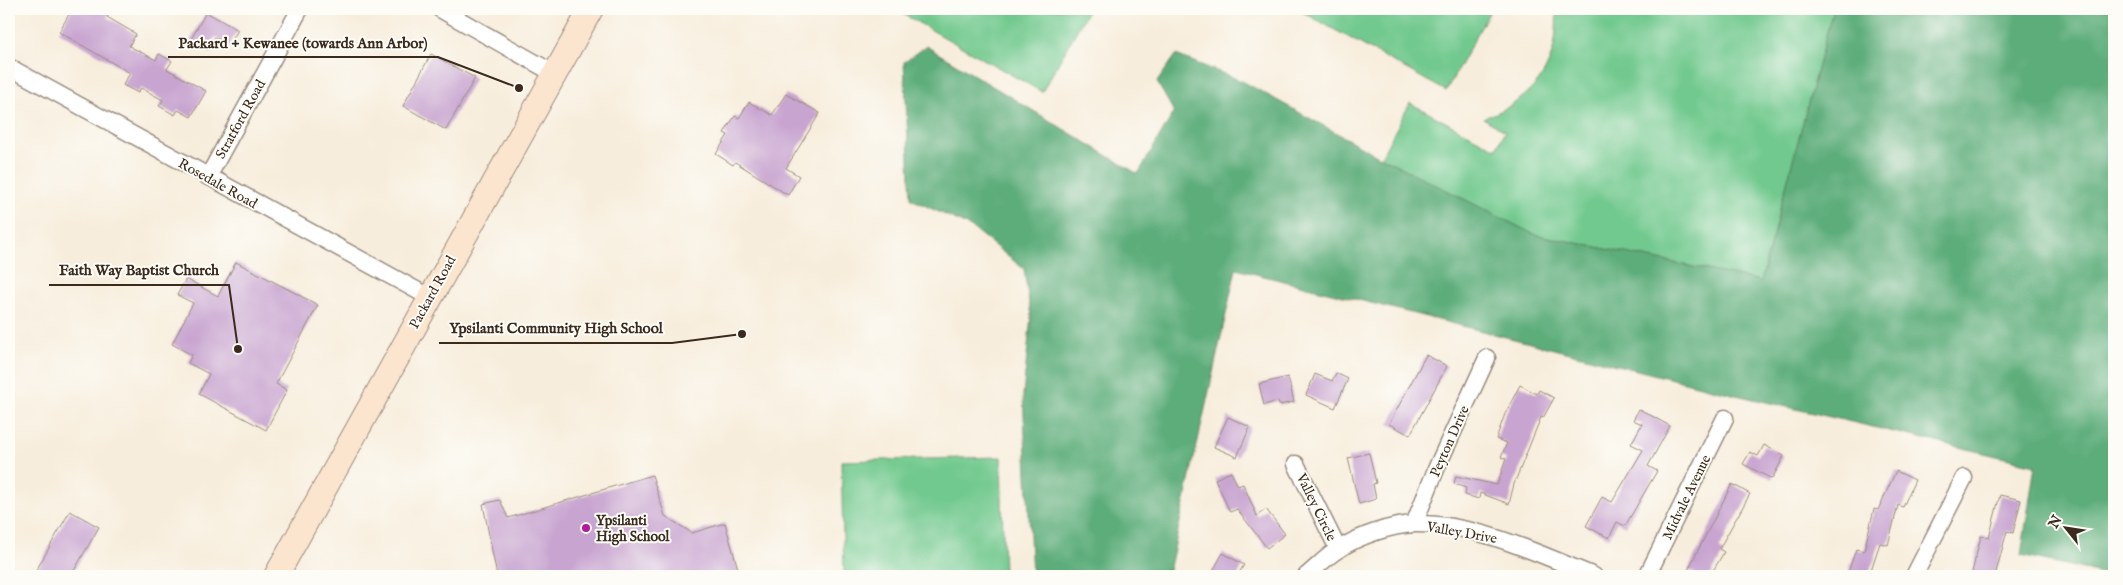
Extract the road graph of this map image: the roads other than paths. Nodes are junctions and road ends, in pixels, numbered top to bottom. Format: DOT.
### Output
graph roads {
  1 [pos="300,9"];
  2 [pos="440,9"];
  3 [pos="591,9"];
  4 [pos="9,67"];
  5 [pos="554,74"];
  6 [pos="208,177"];
  7 [pos="429,297"];
  8 [pos="1487,358"];
  9 [pos="1725,418"];
  10 [pos="1296,464"];
  11 [pos="1964,478"];
  12 [pos="1414,524"];
  13 [pos="1338,549"];
  14 [pos="276,576"];
  15 [pos="1306,576"];
  16 [pos="1594,576"];
  17 [pos="1647,576"];
  18 [pos="1914,576"];
  1 -- 6 [label="street, Stratford Road"];
  2 -- 5 [label="street"];
  3 -- 5 [label="main road, Packard Road"];
  4 -- 6 [label="street, Rosedale Road"];
  5 -- 7 [label="main road, Packard Road"];
  6 -- 7 [label="street, Rosedale Road"];
  7 -- 14 [label="main road, Packard Road"];
  8 -- 12 [label="street, Peyton Drive"];
  9 -- 17 [label="street, Midvale Avenue"];
  10 -- 13 [label="street, Valley Circle"];
  11 -- 18 [label="street"];
  12 -- 13 [label="street, Valley Drive"];
  12 -- 16 [label="street, Valley Drive"];
  13 -- 15 [label="street, Valley Drive"];
}
